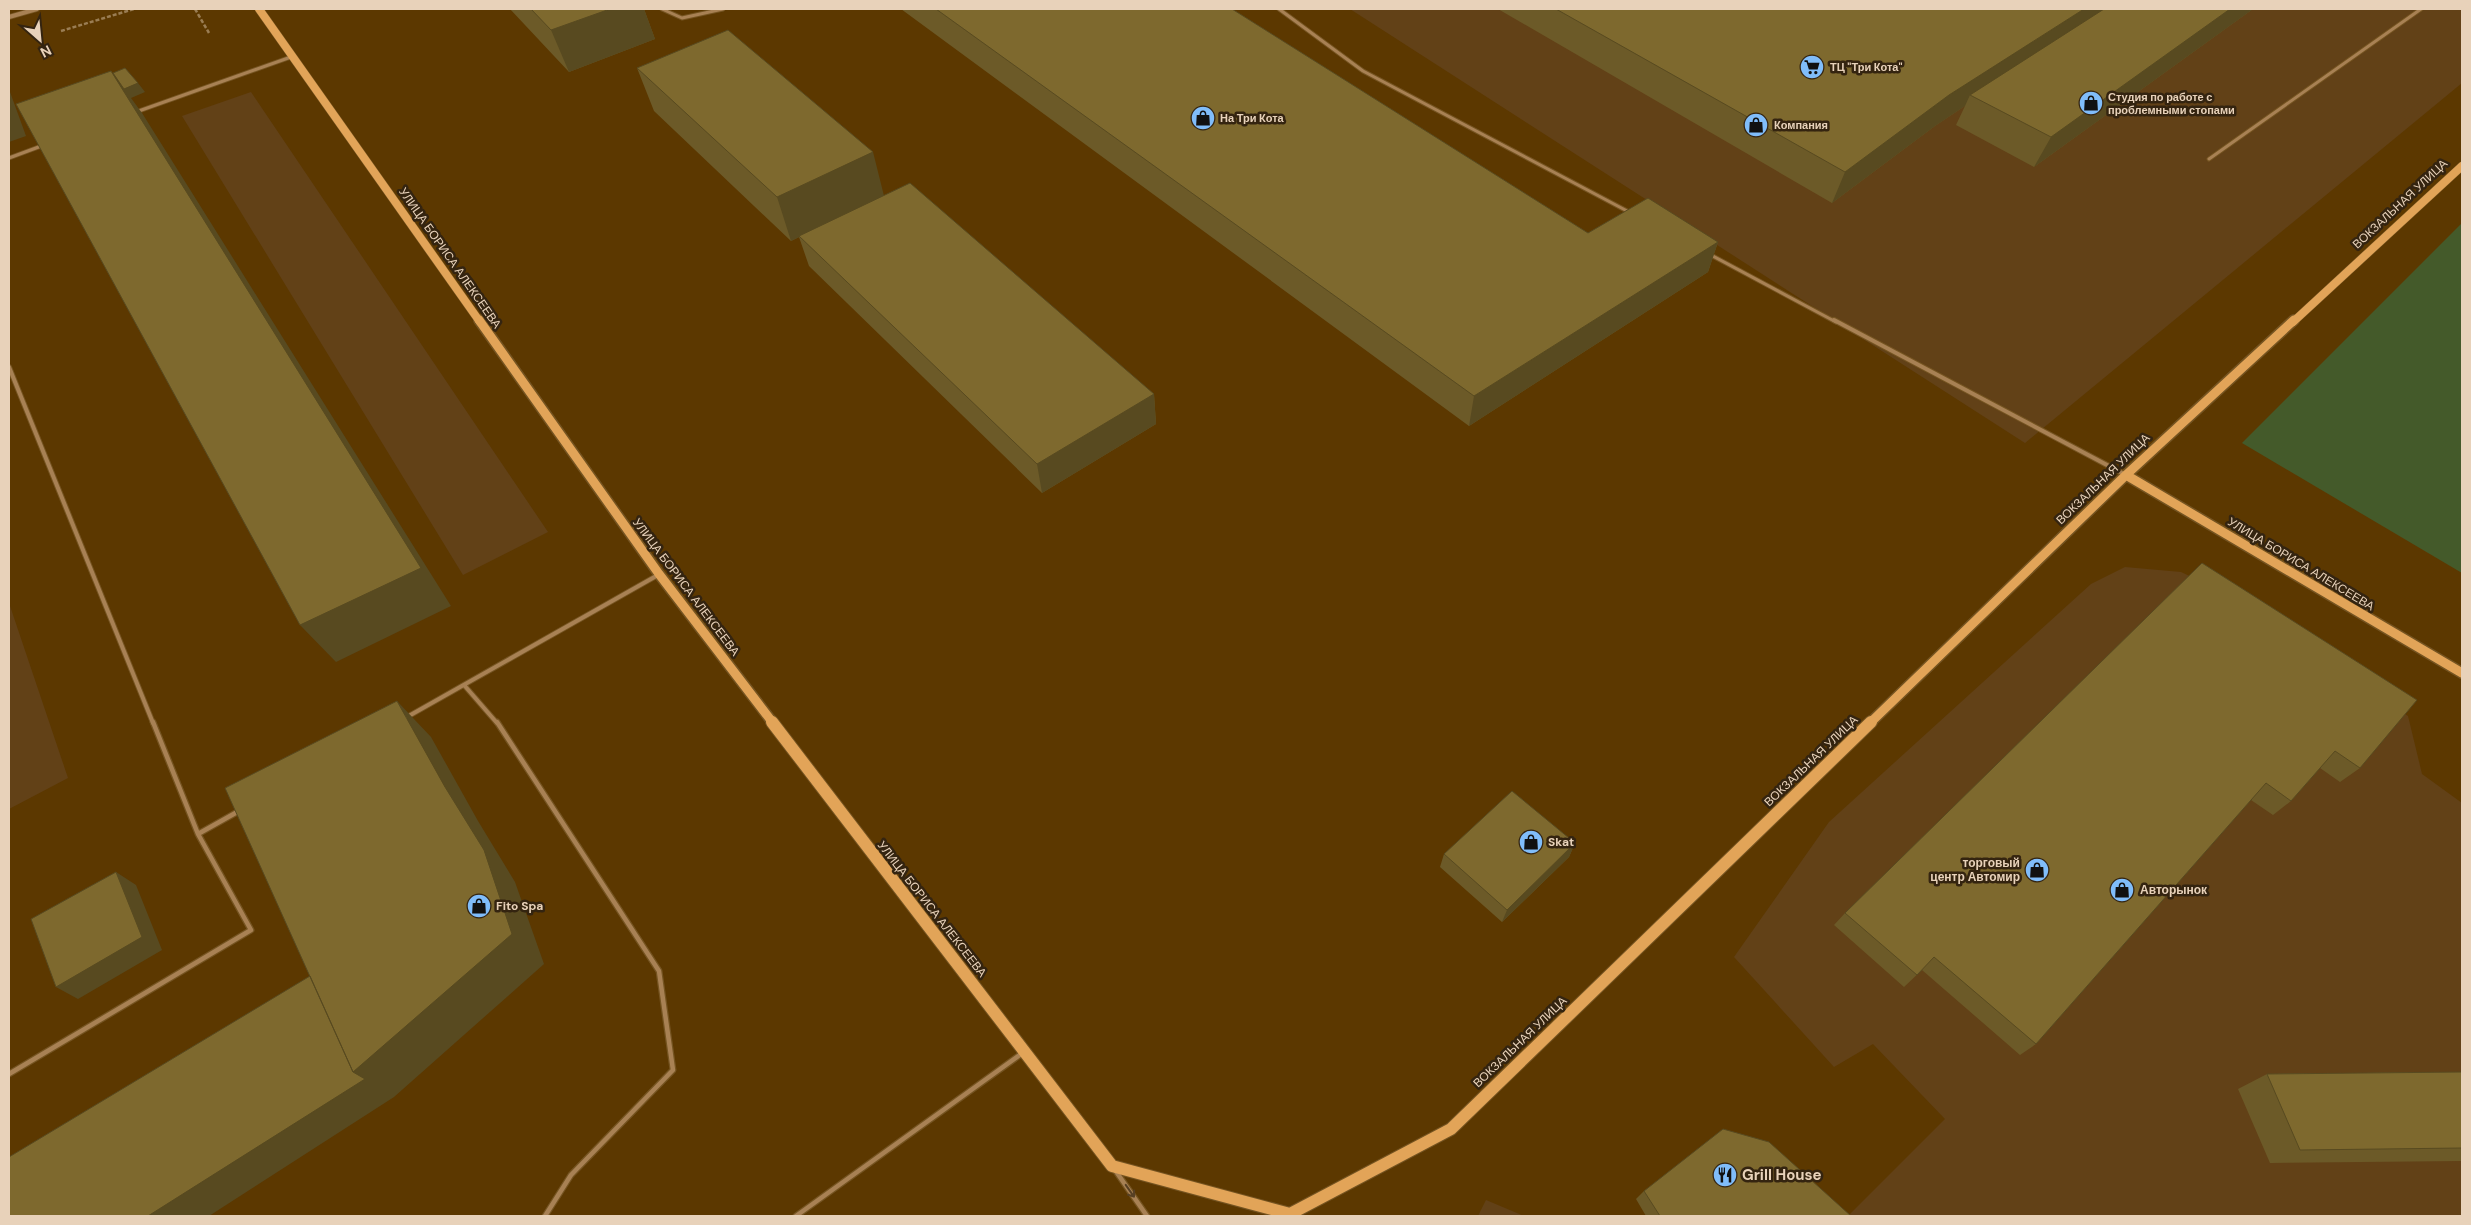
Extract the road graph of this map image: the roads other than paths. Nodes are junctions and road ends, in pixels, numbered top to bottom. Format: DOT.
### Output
graph roads {
  1 [pos="38,9"];
  2 [pos="259,9"];
  3 [pos="662,9"];
  4 [pos="723,9"];
  5 [pos="1279,9"];
  6 [pos="2421,9"];
  7 [pos="9,17"];
  8 [pos="291,56"];
  9 [pos="131,114"];
  10 [pos="46,144"];
  11 [pos="9,158"];
  12 [pos="2209,159"];
  13 [pos="2462,166"];
  14 [pos="1635,215"];
  15 [pos="1705,252"];
  16 [pos="9,367"];
  17 [pos="2126,475"];
  18 [pos="659,574"];
  19 [pos="2462,673"];
  20 [pos="464,685"];
  21 [pos="404,718"];
  22 [pos="241,810"];
  23 [pos="198,834"];
  24 [pos="1026,1051"];
  25 [pos="9,1074"];
  26 [pos="1112,1166"];
  27 [pos="1290,1215"];
  28 [pos="545,1216"];
  29 [pos="796,1216"];
  30 [pos="1147,1216"];
  1 -- 7 [label="street"];
  2 -- 8 [label="main road, УЛИЦА БОРИСА АЛЕКСЕЕВА"];
  3 -- 4 [label="lane"];
  5 -- 14 [label="lane"];
  6 -- 12 [label="lane"];
  8 -- 9 [label="lane"];
  8 -- 18 [label="main road, УЛИЦА БОРИСА АЛЕКСЕЕВА"];
  10 -- 11 [label="lane"];
  13 -- 17 [label="main road, ВОКЗАЛЬНАЯ УЛИЦА"];
  15 -- 17 [label="lane"];
  16 -- 23 [label="lane"];
  17 -- 19 [label="main road, УЛИЦА БОРИСА АЛЕКСЕЕВА"];
  17 -- 27 [label="main road, ВОКЗАЛЬНАЯ УЛИЦА"];
  18 -- 20 [label="lane"];
  18 -- 24 [label="main road, УЛИЦА БОРИСА АЛЕКСЕЕВА"];
  20 -- 21 [label="lane"];
  20 -- 28 [label="lane"];
  22 -- 23 [label="lane"];
  23 -- 25 [label="lane"];
  24 -- 26 [label="main road, УЛИЦА БОРИСА АЛЕКСЕЕВА"];
  24 -- 29 [label="lane"];
  26 -- 27 [label="main road, ВОКЗАЛЬНАЯ УЛИЦА"];
  26 -- 30 [label="lane, one-way"];
}
